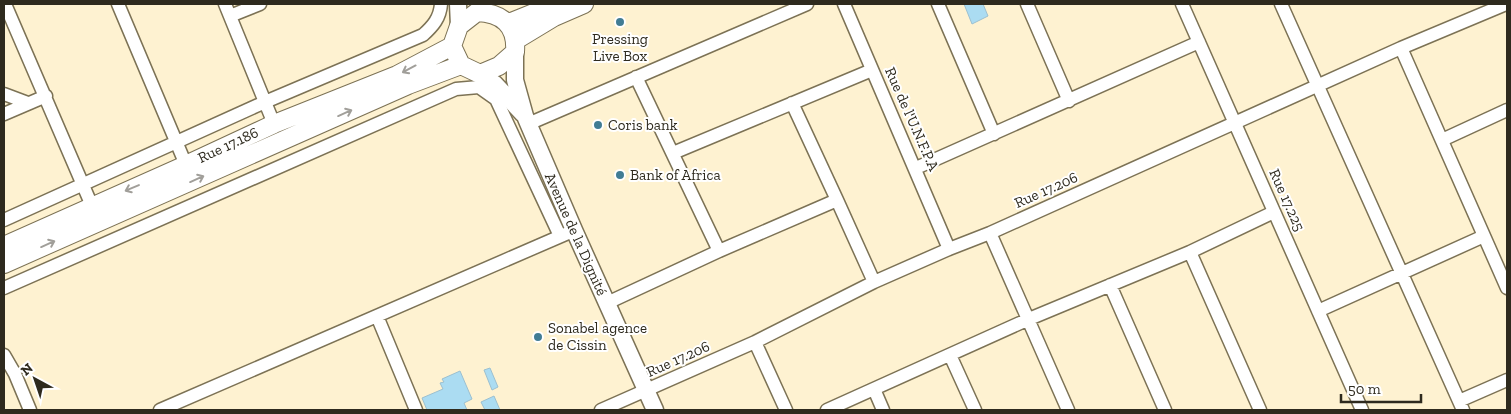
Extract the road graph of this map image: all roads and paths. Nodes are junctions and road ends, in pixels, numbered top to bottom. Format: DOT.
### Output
graph roads {
  1 [pos="5,4"];
  2 [pos="118,4"];
  3 [pos="225,4"];
  4 [pos="260,4"];
  5 [pos="441,4"];
  6 [pos="458,4"];
  7 [pos="556,4"];
  8 [pos="584,4"];
  9 [pos="807,4"];
  10 [pos="844,4"];
  11 [pos="938,4"];
  12 [pos="1027,4"];
  13 [pos="1182,4"];
  14 [pos="1282,4"];
  15 [pos="1506,4"];
  16 [pos="475,8"];
  17 [pos="1475,10"];
  18 [pos="230,16"];
  19 [pos="509,23"];
  20 [pos="459,26"];
  21 [pos="1199,42"];
  22 [pos="452,46"];
  23 [pos="516,46"];
  24 [pos="1401,48"];
  25 [pos="461,65"];
  26 [pos="872,70"];
  27 [pos="480,74"];
  28 [pos="636,76"];
  29 [pos="1318,85"];
  30 [pos="4,94"];
  31 [pos="46,96"];
  32 [pos="1069,101"];
  33 [pos="265,102"];
  34 [pos="28,103"];
  35 [pos="792,103"];
  36 [pos="1507,110"];
  37 [pos="4,114"];
  38 [pos="526,120"];
  39 [pos="1235,122"];
  40 [pos="274,124"];
  41 [pos="994,134"];
  42 [pos="1442,140"];
  43 [pos="177,143"];
  44 [pos="673,153"];
  45 [pos="186,165"];
  46 [pos="916,168"];
  47 [pos="84,185"];
  48 [pos="837,200"];
  49 [pos="92,206"];
  50 [pos="1274,212"];
  51 [pos="4,220"];
  52 [pos="567,233"];
  53 [pos="990,233"];
  54 [pos="1484,236"];
  55 [pos="4,246"];
  56 [pos="949,248"];
  57 [pos="719,251"];
  58 [pos="1190,252"];
  59 [pos="4,264"];
  60 [pos="1402,273"];
  61 [pos="874,282"];
  62 [pos="1110,285"];
  63 [pos="4,288"];
  64 [pos="1507,288"];
  65 [pos="607,303"];
  66 [pos="1318,310"];
  67 [pos="377,316"];
  68 [pos="1029,319"];
  69 [pos="755,342"];
  70 [pos="4,355"];
  71 [pos="950,355"];
  72 [pos="1507,380"];
  73 [pos="874,389"];
  74 [pos="646,391"];
  75 [pos="1461,406"];
  76 [pos="30,410"];
  77 [pos="160,410"];
  78 [pos="416,410"];
  79 [pos="601,410"];
  80 [pos="655,410"];
  81 [pos="786,410"];
  82 [pos="827,410"];
  83 [pos="883,410"];
  84 [pos="974,410"];
  85 [pos="1068,410"];
  86 [pos="1165,410"];
  87 [pos="1260,410"];
  88 [pos="1362,410"];
  1 -- 31 [label="street"];
  2 -- 43 [label="street"];
  3 -- 18 [label="street"];
  4 -- 18 [label="street"];
  5 -- 33 [label="street"];
  6 -- 20 [label="street"];
  7 -- 19 [label="main road"];
  8 -- 23 [label="main road"];
  9 -- 28 [label="street"];
  10 -- 26 [label="street, Rue de l'U.N.F.P.A"];
  11 -- 41 [label="street"];
  12 -- 32 [label="street"];
  13 -- 21 [label="street, Rue 17.225"];
  14 -- 29 [label="street"];
  15 -- 17 [label="street, Rue 17.206"];
  16 -- 19 [label="main road"];
  16 -- 20 [label="main road"];
  17 -- 24 [label="street, Rue 17.206"];
  18 -- 33 [label="street"];
  19 -- 23 [label="main road"];
  20 -- 22 [label="main road"];
  21 -- 32 [label="street"];
  21 -- 39 [label="street, Rue 17.225"];
  22 -- 25 [label="main road"];
  22 -- 40 [label="main road, Rue 17.186, one-way"];
  23 -- 27 [label="main road"];
  23 -- 38 [label="street, Avenue de la Dignité"];
  24 -- 29 [label="street, Rue 17.206"];
  24 -- 42 [label="street"];
  25 -- 27 [label="main road"];
  59 -- 25 [label="main road, one-way"];
  26 -- 35 [label="street"];
  26 -- 46 [label="street, Rue de l'U.N.F.P.A"];
  27 -- 38 [label="street"];
  28 -- 38 [label="street"];
  28 -- 44 [label="street"];
  29 -- 39 [label="street, Rue 17.206"];
  29 -- 60 [label="street"];
  30 -- 34 [label="street"];
  31 -- 34 [label="street"];
  31 -- 47 [label="street"];
  32 -- 41 [label="street"];
  33 -- 40 [label="street"];
  33 -- 43 [label="street"];
  34 -- 37 [label="street"];
  35 -- 44 [label="street"];
  35 -- 48 [label="street"];
  36 -- 42 [label="street"];
  38 -- 52 [label="street, Avenue de la Dignité"];
  39 -- 50 [label="street, Rue 17.225"];
  39 -- 53 [label="street, Rue 17.206"];
  40 -- 45 [label="main road, Rue 17.186"];
  41 -- 46 [label="street"];
  42 -- 54 [label="street"];
  43 -- 45 [label="street"];
  43 -- 47 [label="street"];
  44 -- 57 [label="street"];
  45 -- 49 [label="main road, Rue 17.186, one-way"];
  46 -- 56 [label="street, Rue de l'U.N.F.P.A"];
  47 -- 49 [label="street"];
  47 -- 51 [label="street"];
  48 -- 57 [label="street"];
  48 -- 61 [label="street"];
  49 -- 55 [label="main road, Rue 17.186"];
  50 -- 58 [label="street"];
  50 -- 66 [label="street, Rue 17.225"];
  52 -- 63 [label="street"];
  52 -- 65 [label="street, Avenue de la Dignité"];
  52 -- 67 [label="street"];
  53 -- 56 [label="street, Rue 17.206"];
  53 -- 68 [label="street"];
  54 -- 60 [label="street"];
  54 -- 64 [label="street"];
  56 -- 61 [label="street, Rue 17.206"];
  57 -- 65 [label="street"];
  58 -- 62 [label="street"];
  58 -- 87 [label="street"];
  60 -- 66 [label="street"];
  60 -- 75 [label="street"];
  61 -- 69 [label="street, Rue 17.206"];
  62 -- 68 [label="street"];
  62 -- 86 [label="street"];
  65 -- 74 [label="street, Avenue de la Dignité"];
  66 -- 88 [label="street, Rue 17.225"];
  67 -- 77 [label="street"];
  67 -- 78 [label="street"];
  68 -- 71 [label="street"];
  68 -- 85 [label="street"];
  69 -- 74 [label="street, Rue 17.206"];
  69 -- 81 [label="street"];
  70 -- 76 [label="street"];
  71 -- 73 [label="street"];
  71 -- 84 [label="street"];
  72 -- 75 [label="street"];
  73 -- 82 [label="street"];
  73 -- 83 [label="street"];
  74 -- 79 [label="street, Rue 17.206"];
  74 -- 80 [label="street, Avenue de la Dignité"];
}
